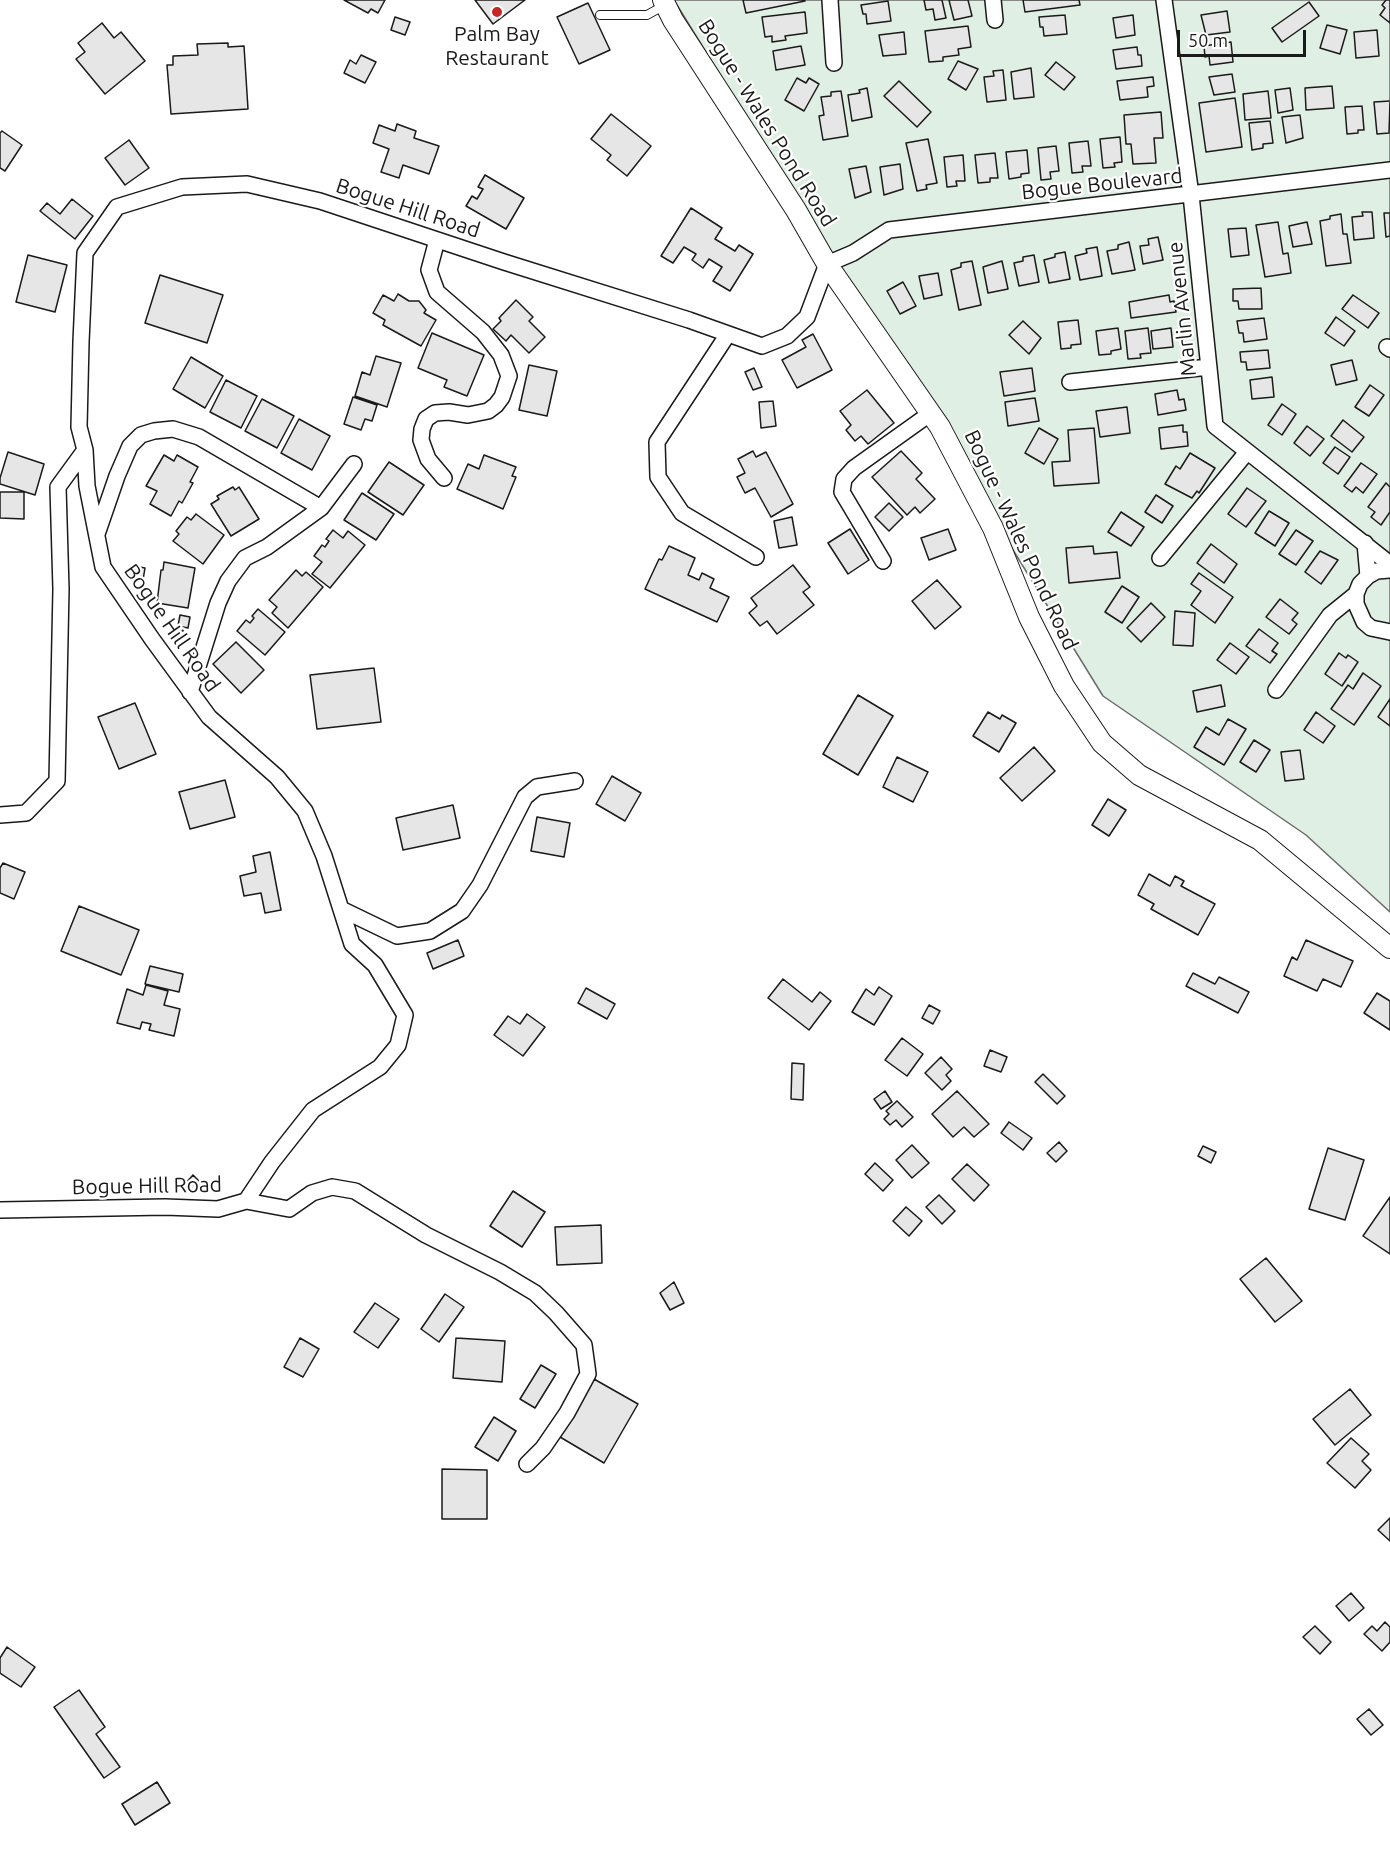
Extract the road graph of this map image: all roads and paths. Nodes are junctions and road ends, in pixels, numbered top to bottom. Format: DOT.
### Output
graph roads {
  1 [pos="830,0"];
  2 [pos="993,0"];
  3 [pos="1164,0"];
  4 [pos="664,2"];
  5 [pos="600,15"];
  6 [pos="995,20"];
  7 [pos="834,63"];
  8 [pos="1390,170"];
  9 [pos="1191,195"];
  10 [pos="437,240"];
  11 [pos="827,264"];
  12 [pos="729,334"];
  13 [pos="1209,367"];
  14 [pos="1070,382"];
  15 [pos="931,413"];
  16 [pos="85,450"];
  17 [pos="1247,452"];
  18 [pos="354,464"];
  19 [pos="444,478"];
  20 [pos="321,508"];
  21 [pos="97,534"];
  22 [pos="1365,543"];
  23 [pos="756,557"];
  24 [pos="1160,558"];
  25 [pos="883,561"];
  26 [pos="1390,564"];
  27 [pos="1390,570"];
  28 [pos="1368,576"];
  29 [pos="1356,594"];
  30 [pos="1330,615"];
  31 [pos="1359,615"];
  32 [pos="1389,633"];
  33 [pos="1276,690"];
  34 [pos="190,692"];
  35 [pos="575,781"];
  36 [pos="0,815"];
  37 [pos="341,909"];
  38 [pos="1390,948"];
  39 [pos="246,1201"];
  40 [pos="0,1210"];
  41 [pos="527,1464"];
  1 -- 7 [label="street"];
  2 -- 6 [label="street"];
  3 -- 9 [label="street, Marlin Avenue"];
  4 -- 5 [label="lane"];
  4 -- 11 [label="street, Bogue - Wales Pond Road"];
  8 -- 9 [label="street, Bogue Boulevard"];
  9 -- 11 [label="street, Bogue Boulevard"];
  9 -- 13 [label="street, Marlin Avenue"];
  10 -- 12 [label="street, Bogue Hill Road"];
  10 -- 16 [label="street, Bogue Hill Road"];
  10 -- 19 [label="street"];
  11 -- 12 [label="street, Bogue Hill Road"];
  11 -- 15 [label="street, Bogue - Wales Pond Road"];
  12 -- 23 [label="street"];
  13 -- 14 [label="street"];
  13 -- 17 [label="street, Marlin Avenue"];
  15 -- 25 [label="street"];
  15 -- 38 [label="street, Bogue - Wales Pond Road"];
  16 -- 21 [label="street, Bogue Hill Road"];
  16 -- 36 [label="street"];
  17 -- 22 [label="street, Marlin Avenue"];
  17 -- 24 [label="street"];
  18 -- 20 [label="street"];
  20 -- 21 [label="street"];
  20 -- 34 [label="street"];
  21 -- 34 [label="street, Bogue Hill Road"];
  22 -- 26 [label="street, Marlin Avenue"];
  22 -- 28 [label="street"];
  27 -- 28 [label="street"];
  28 -- 29 [label="street"];
  29 -- 30 [label="street"];
  29 -- 31 [label="street"];
  30 -- 31 [label="street"];
  30 -- 33 [label="street"];
  31 -- 32 [label="street"];
  34 -- 37 [label="street, Bogue Hill Road"];
  35 -- 37 [label="street"];
  37 -- 39 [label="street, Bogue Hill Road"];
  39 -- 40 [label="street, Bogue Hill Road"];
  39 -- 41 [label="street"];
}
